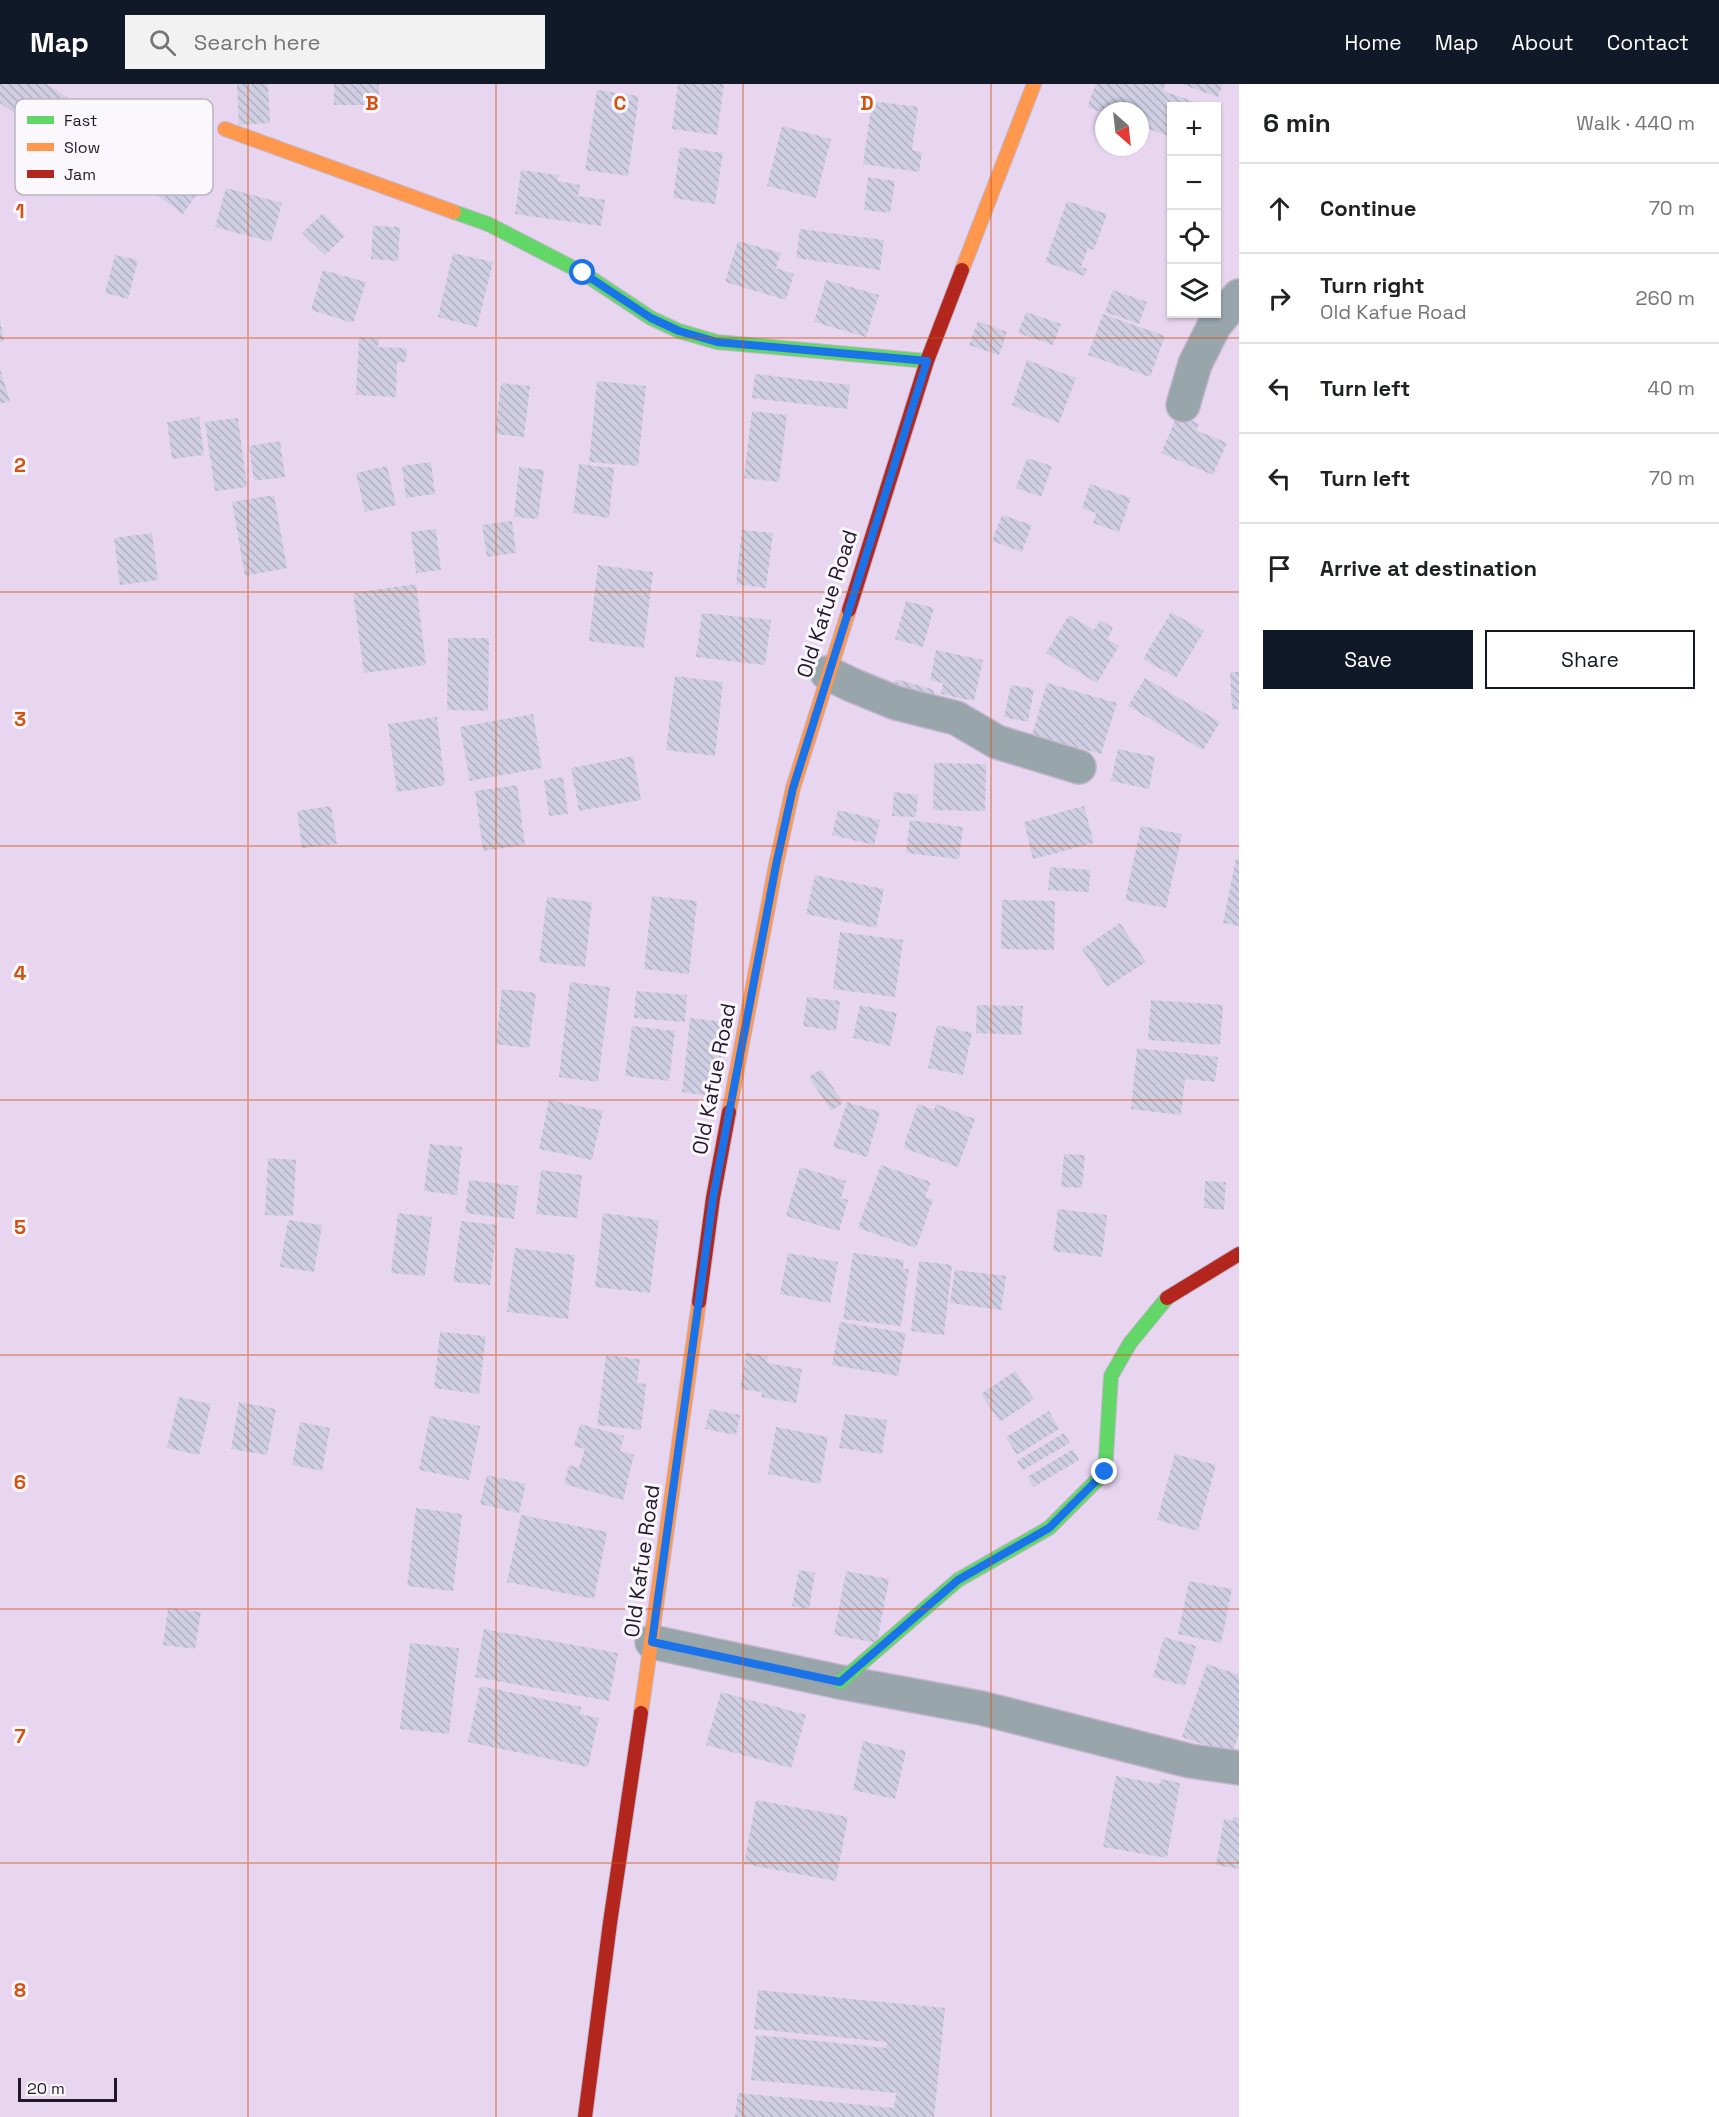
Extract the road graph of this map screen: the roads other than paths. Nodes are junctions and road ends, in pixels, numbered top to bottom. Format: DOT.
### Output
graph roads {
  1 [pos="1034,84"];
  2 [pos="225,129"];
  3 [pos="1239,296"];
  4 [pos="927,361"];
  5 [pos="1183,405"];
  6 [pos="827,673"];
  7 [pos="1079,767"];
  8 [pos="1239,1254"];
  9 [pos="652,1642"];
  10 [pos="840,1682"];
  11 [pos="1239,1768"];
  12 [pos="585,2117"];
  1 -- 4 [label="street, Old Kafue Road"];
  2 -- 4 [label="street"];
  3 -- 5 [label="street"];
  4 -- 6 [label="street, Old Kafue Road"];
  6 -- 7 [label="street"];
  6 -- 9 [label="street, Old Kafue Road"];
  8 -- 10 [label="street"];
  9 -- 10 [label="street"];
  9 -- 12 [label="street, Old Kafue Road"];
  10 -- 11 [label="street"];
}
